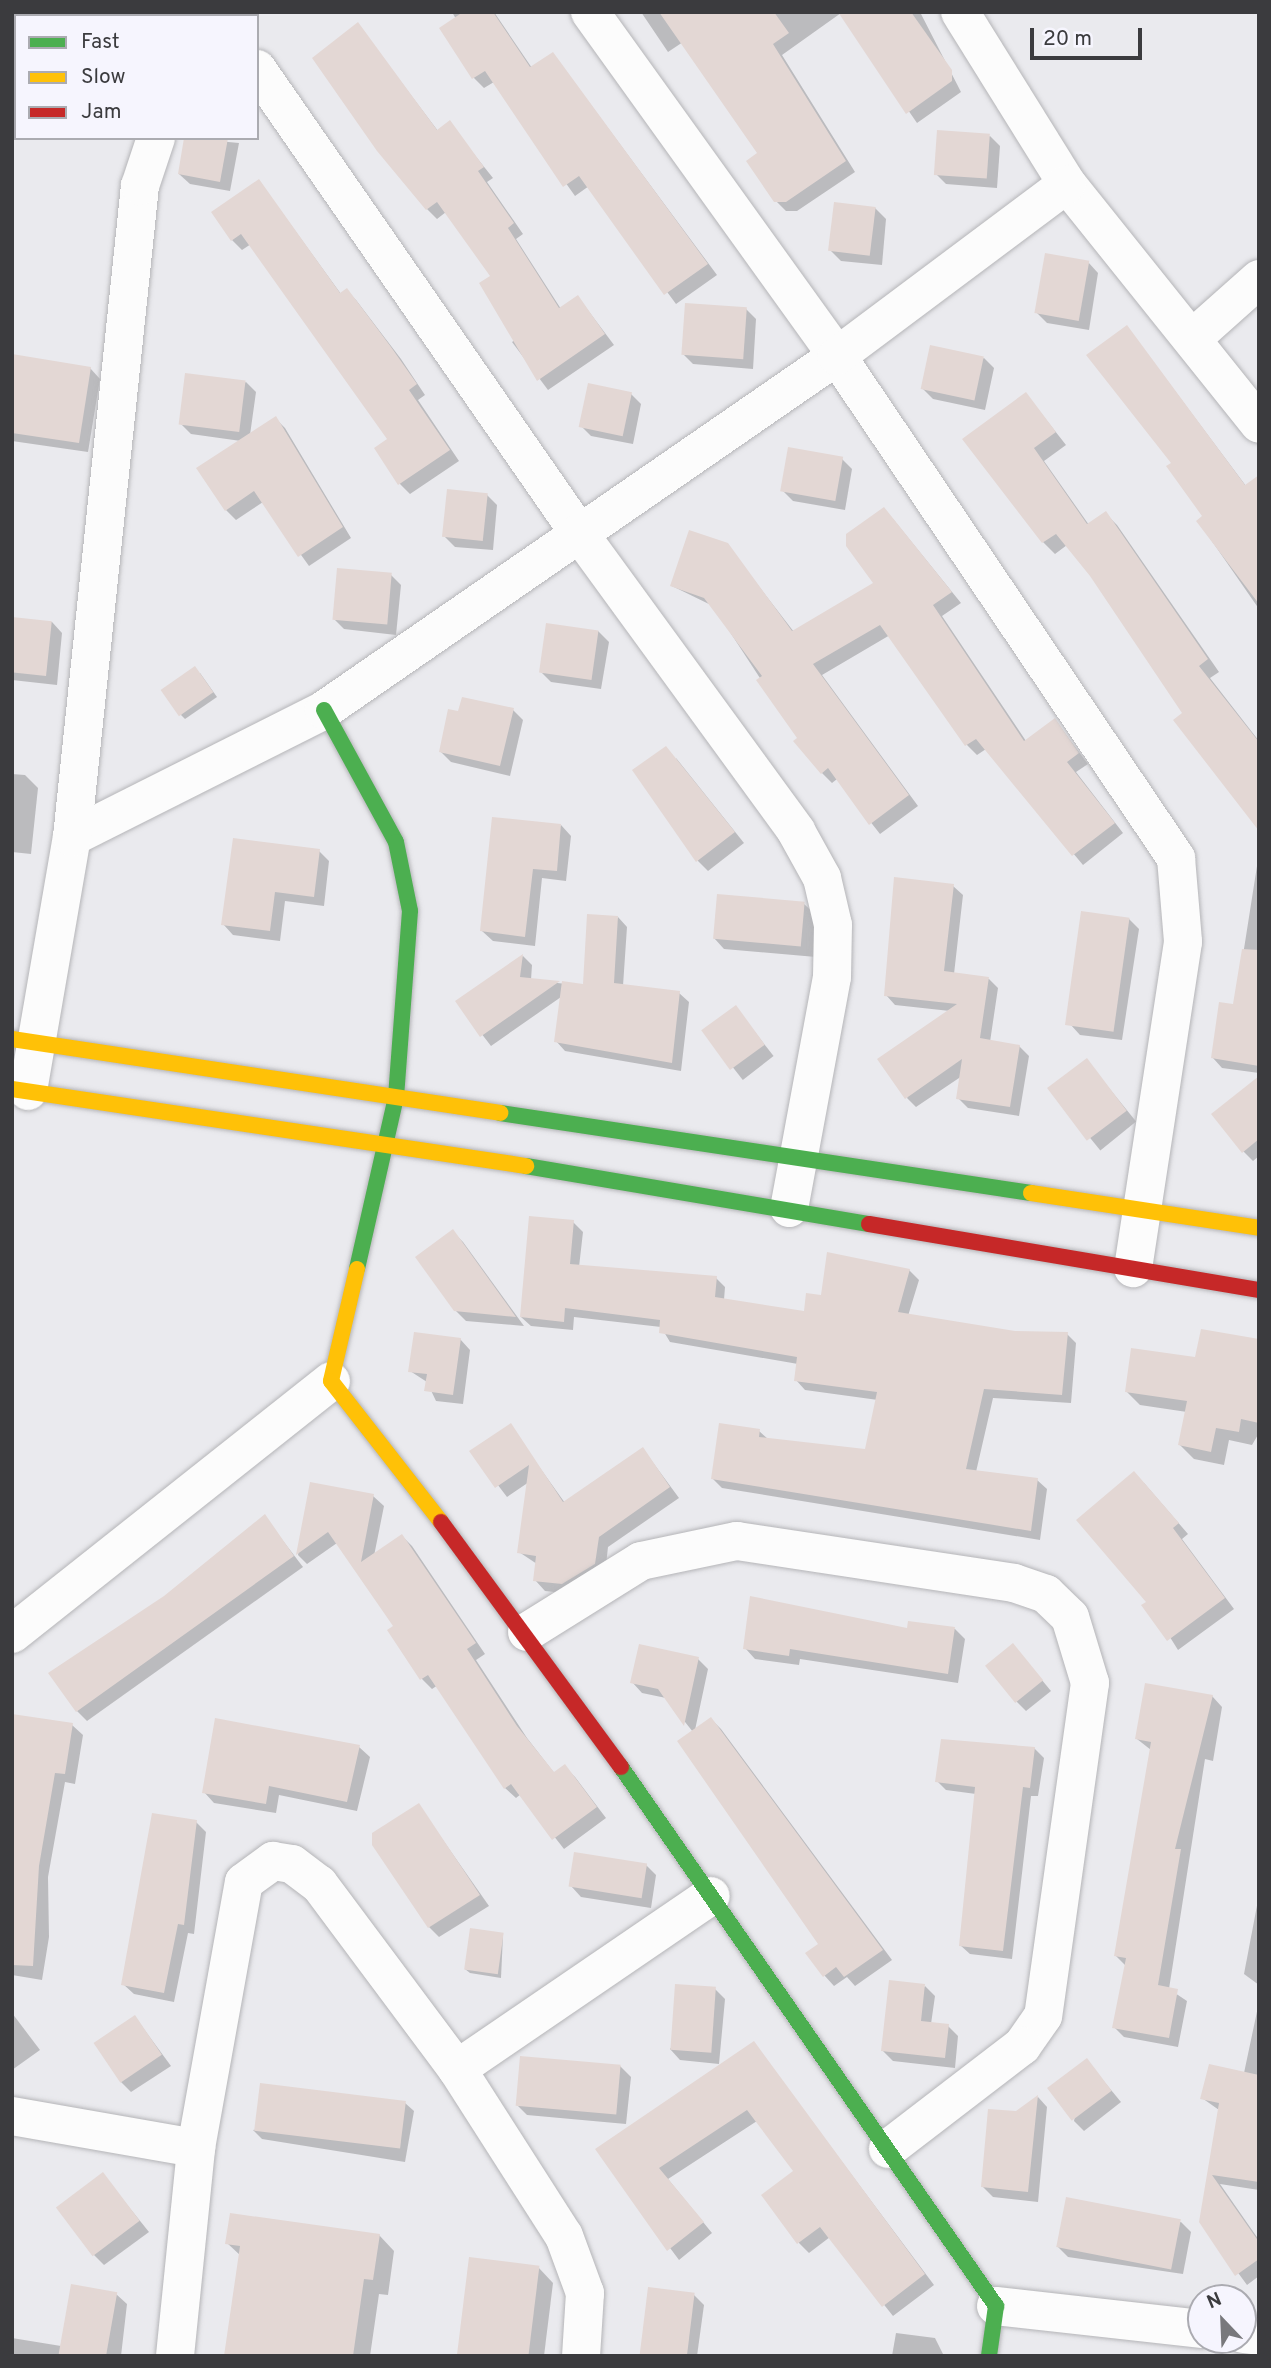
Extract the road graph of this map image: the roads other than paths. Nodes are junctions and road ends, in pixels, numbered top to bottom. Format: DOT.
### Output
graph roads {
  1 [pos="590,12"];
  2 [pos="978,18"];
  3 [pos="259,72"];
  4 [pos="155,140"];
  5 [pos="1067,184"];
  6 [pos="1259,279"];
  7 [pos="1194,337"];
  8 [pos="837,356"];
  9 [pos="1259,424"];
  10 [pos="579,533"];
  11 [pos="324,710"];
  12 [pos="72,837"];
  13 [pos="27,1042"];
  14 [pos="20,1090"];
  15 [pos="396,1097"];
  16 [pos="387,1143"];
  17 [pos="798,1160"];
  18 [pos="789,1208"];
  19 [pos="1144,1210"];
  20 [pos="1259,1228"];
  21 [pos="1133,1268"];
  22 [pos="1259,1290"];
  23 [pos="331,1381"];
  24 [pos="527,1632"];
  25 [pos="12,1634"];
  26 [pos="711,1896"];
  27 [pos="457,2068"];
  28 [pos="12,2116"];
  29 [pos="196,2148"];
  30 [pos="888,2149"];
  31 [pos="996,2306"];
  32 [pos="1187,2327"];
  33 [pos="175,2356"];
  34 [pos="581,2356"];
  35 [pos="989,2356"];
  1 -- 8 [label="street"];
  2 -- 5 [label="street"];
  3 -- 10 [label="street"];
  4 -- 12 [label="street"];
  5 -- 7 [label="street"];
  5 -- 8 [label="street"];
  6 -- 7 [label="street"];
  7 -- 9 [label="street"];
  8 -- 10 [label="street"];
  8 -- 19 [label="street"];
  10 -- 11 [label="street"];
  10 -- 17 [label="street"];
  11 -- 12 [label="street"];
  11 -- 15 [label="street"];
  12 -- 13 [label="street"];
  13 -- 14 [label="street"];
  13 -- 15 [label="street"];
  14 -- 16 [label="street"];
  15 -- 16 [label="street"];
  15 -- 17 [label="street"];
  16 -- 18 [label="street"];
  16 -- 23 [label="street"];
  17 -- 18 [label="street"];
  17 -- 19 [label="street"];
  18 -- 21 [label="street"];
  19 -- 20 [label="street"];
  19 -- 21 [label="street"];
  21 -- 22 [label="street"];
  23 -- 24 [label="street"];
  23 -- 25 [label="street"];
  24 -- 26 [label="street"];
  24 -- 30 [label="street"];
  26 -- 27 [label="street"];
  26 -- 30 [label="street"];
  27 -- 29 [label="street"];
  27 -- 34 [label="street"];
  28 -- 29 [label="street"];
  29 -- 33 [label="street"];
  30 -- 31 [label="street"];
  31 -- 32 [label="street"];
  31 -- 35 [label="street"];
}
